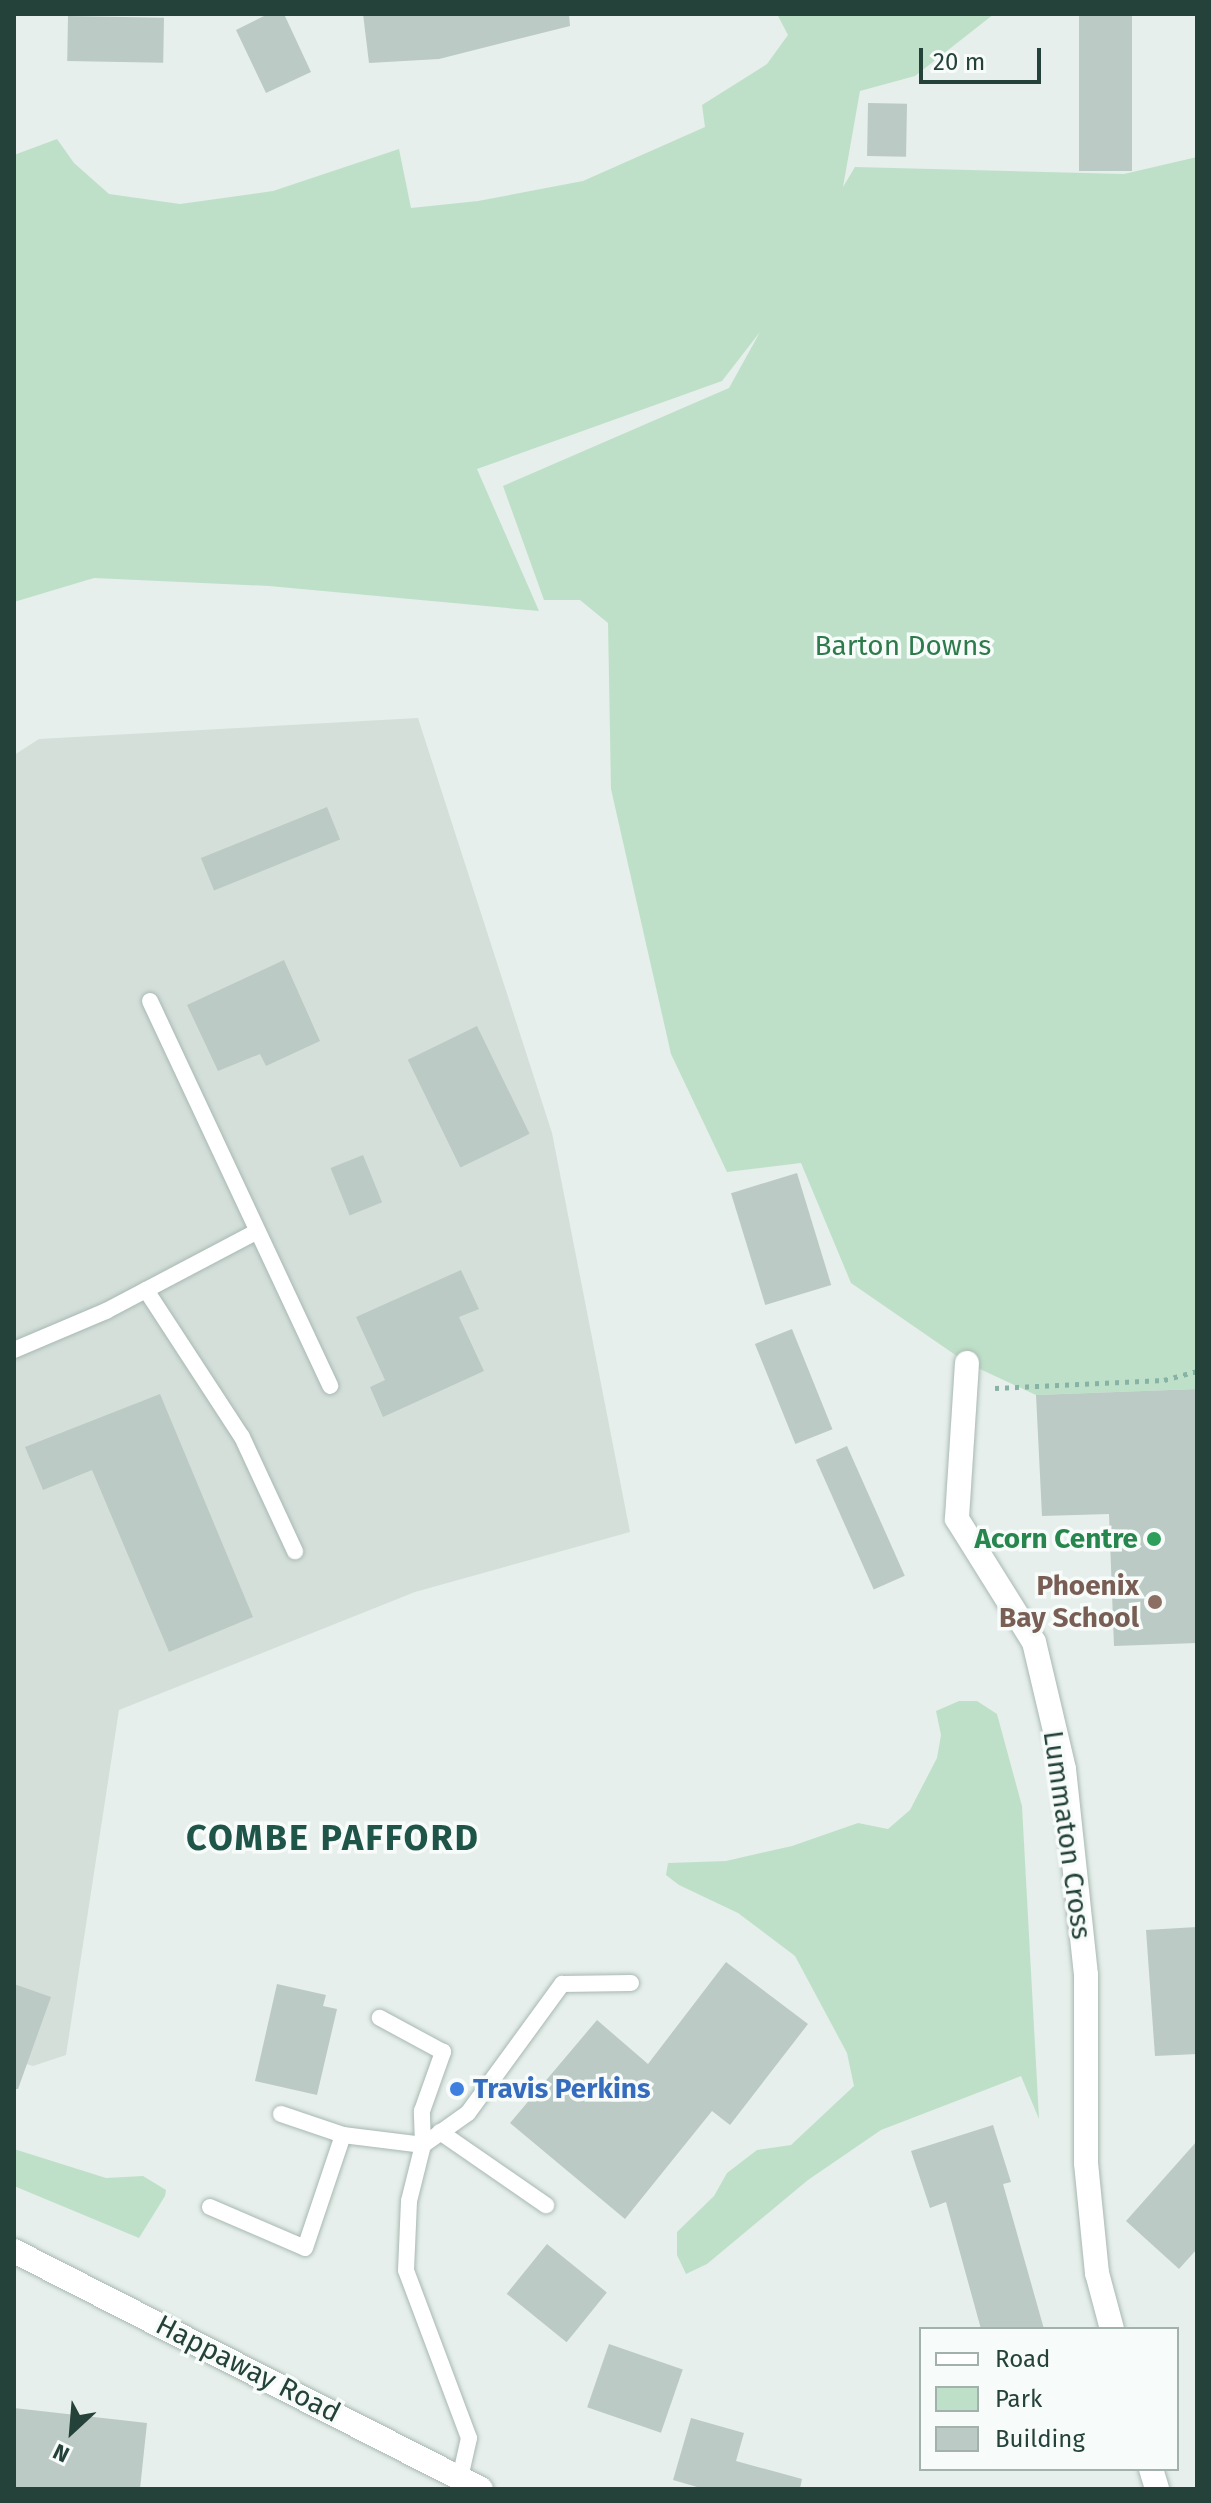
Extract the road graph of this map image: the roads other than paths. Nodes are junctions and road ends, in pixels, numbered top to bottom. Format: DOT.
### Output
graph roads {
  1 [pos="150,1001"];
  2 [pos="256,1232"];
  3 [pos="146,1290"];
  4 [pos="14,1350"];
  5 [pos="966,1375"];
  6 [pos="330,1386"];
  7 [pos="295,1551"];
  8 [pos="631,1983"];
  9 [pos="380,2018"];
  10 [pos="281,2114"];
  11 [pos="440,2132"];
  12 [pos="343,2135"];
  13 [pos="423,2145"];
  14 [pos="546,2205"];
  15 [pos="210,2207"];
  16 [pos="14,2251"];
  17 [pos="1111,2327"];
  18 [pos="471,2484"];
  1 -- 2 [label="lane"];
  2 -- 3 [label="lane"];
  2 -- 6 [label="lane"];
  3 -- 4 [label="lane"];
  3 -- 7 [label="lane"];
  5 -- 17 [label="street, Lummaton Cross"];
  8 -- 11 [label="lane"];
  9 -- 13 [label="lane"];
  10 -- 12 [label="lane"];
  11 -- 13 [label="lane"];
  11 -- 14 [label="lane"];
  12 -- 13 [label="lane"];
  12 -- 15 [label="lane"];
  13 -- 18 [label="lane"];
  16 -- 18 [label="street, Happaway Road"];
}
